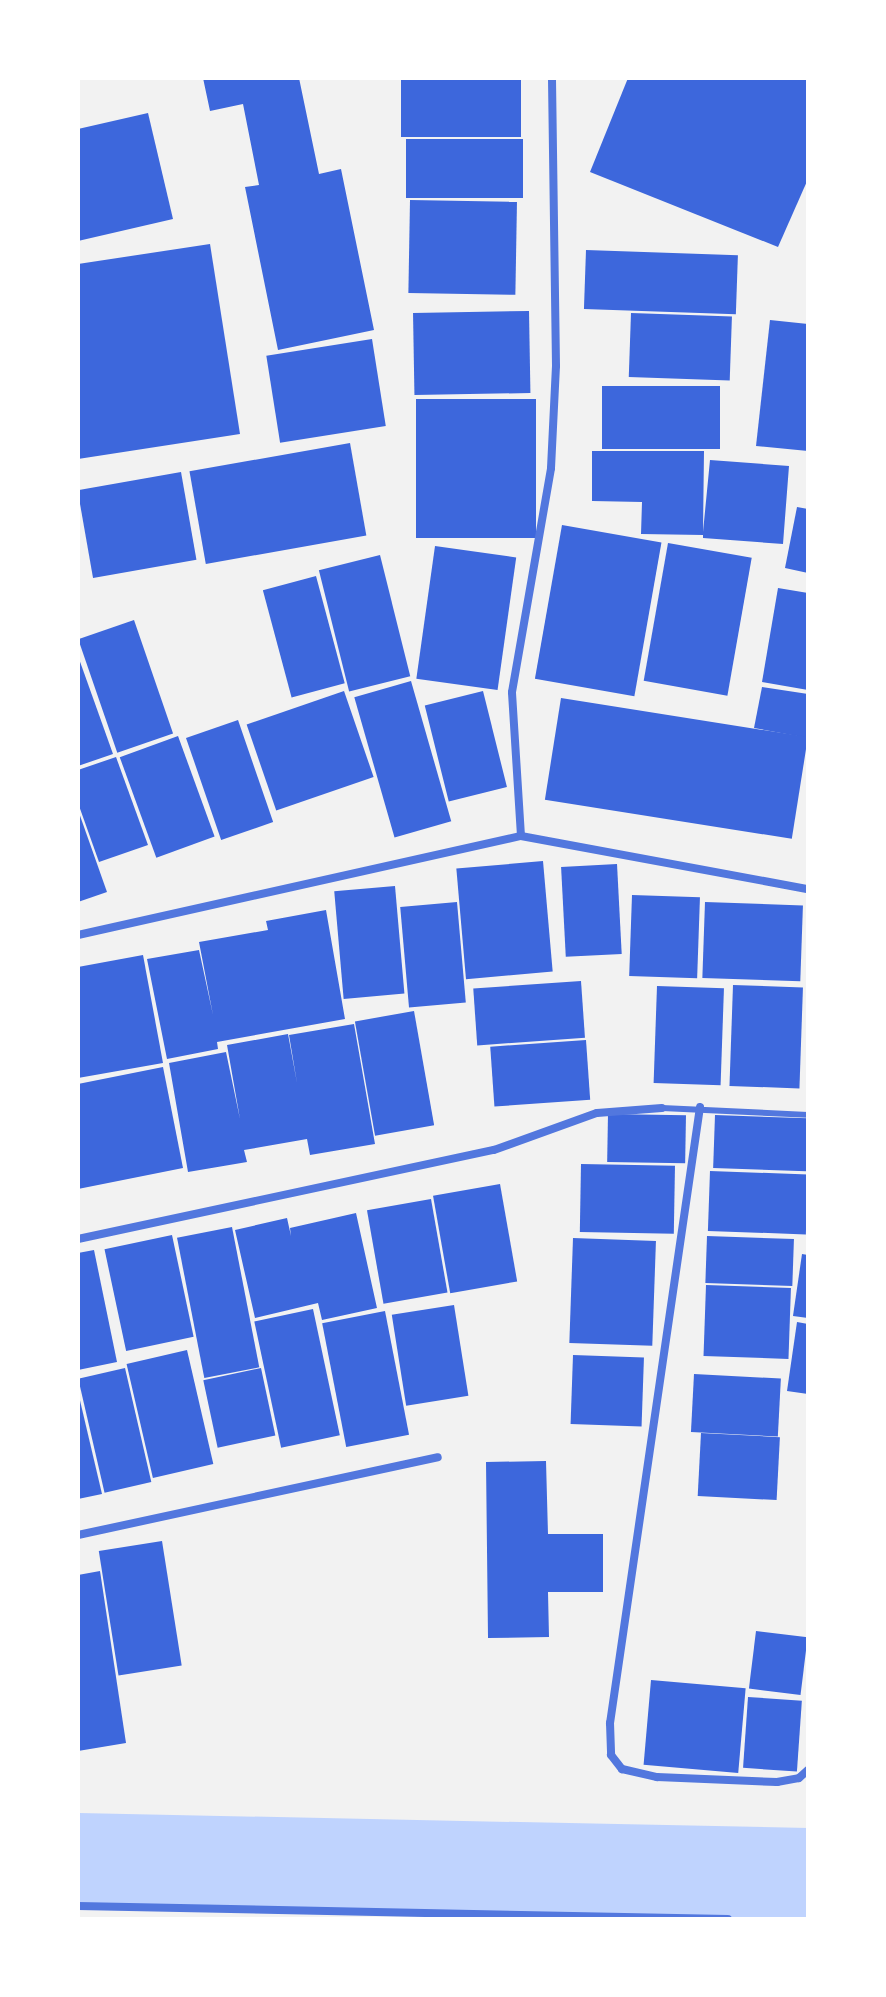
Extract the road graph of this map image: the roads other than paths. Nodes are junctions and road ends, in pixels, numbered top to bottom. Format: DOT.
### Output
graph roads {
  1 [pos="552,78"];
  2 [pos="521,836"];
  3 [pos="808,889"];
  4 [pos="78,935"];
  5 [pos="700,1107"];
  6 [pos="662,1108"];
  7 [pos="808,1115"];
  8 [pos="78,1239"];
  9 [pos="438,1457"];
  10 [pos="78,1535"];
  11 [pos="808,1770"];
  12 [pos="78,1906"];
  13 [pos="728,1919"];
  1 -- 2 [label="street"];
  2 -- 3 [label="street"];
  2 -- 4 [label="street"];
  5 -- 6 [label="lane"];
  5 -- 7 [label="lane"];
  5 -- 11 [label="street"];
  6 -- 8 [label="street"];
  9 -- 10 [label="street"];
  12 -- 13 [label="street"];
}
